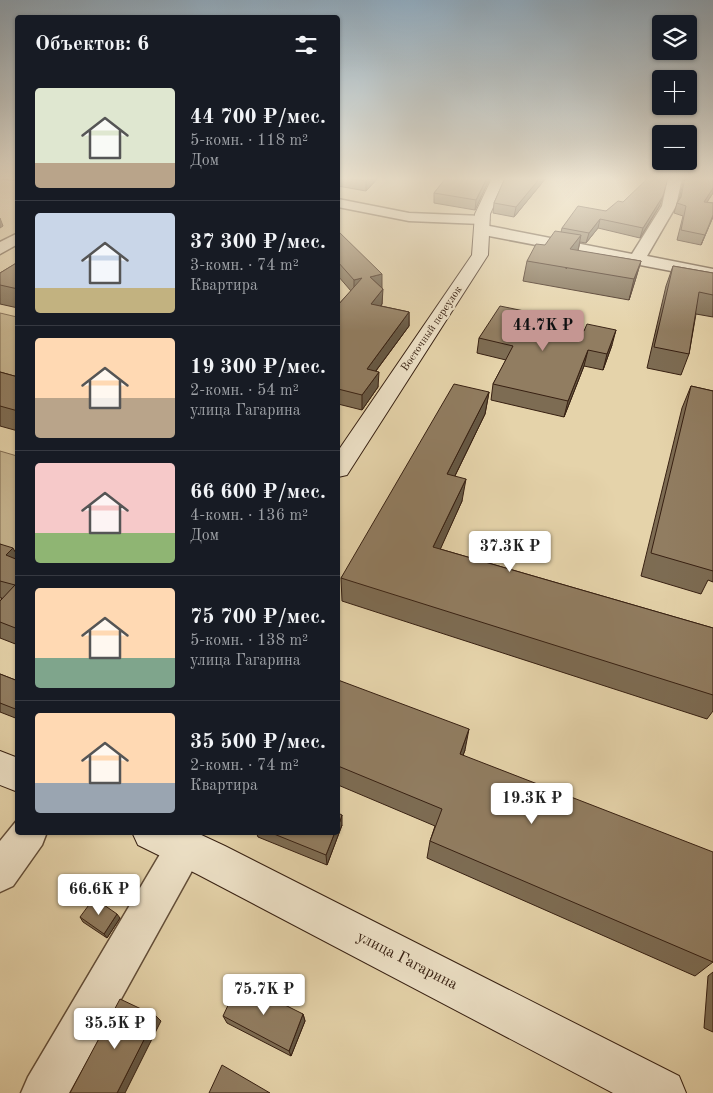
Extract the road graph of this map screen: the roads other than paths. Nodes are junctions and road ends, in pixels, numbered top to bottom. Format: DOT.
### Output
graph roads {
  1 [pos="483,229"];
  2 [pos="501,229"];
  3 [pos="655,229"];
  4 [pos="15,239"];
  5 [pos="0,249"];
  6 [pos="636,259"];
  7 [pos="713,274"];
  8 [pos="340,465"];
  9 [pos="0,768"];
  10 [pos="15,774"];
  11 [pos="27,835"];
  12 [pos="168,840"];
  13 [pos="0,873"];
  14 [pos="44,1093"];
  15 [pos="662,1093"];
  1 -- 8 [label="street, Восточный переулок"];
  2 -- 6 [label="street"];
  3 -- 6 [label="street"];
  4 -- 5 [label="street"];
  6 -- 7 [label="street"];
  9 -- 10 [label="street"];
  11 -- 13 [label="street"];
  12 -- 14 [label="street"];
  12 -- 15 [label="street, улица Гагарина"];
}
